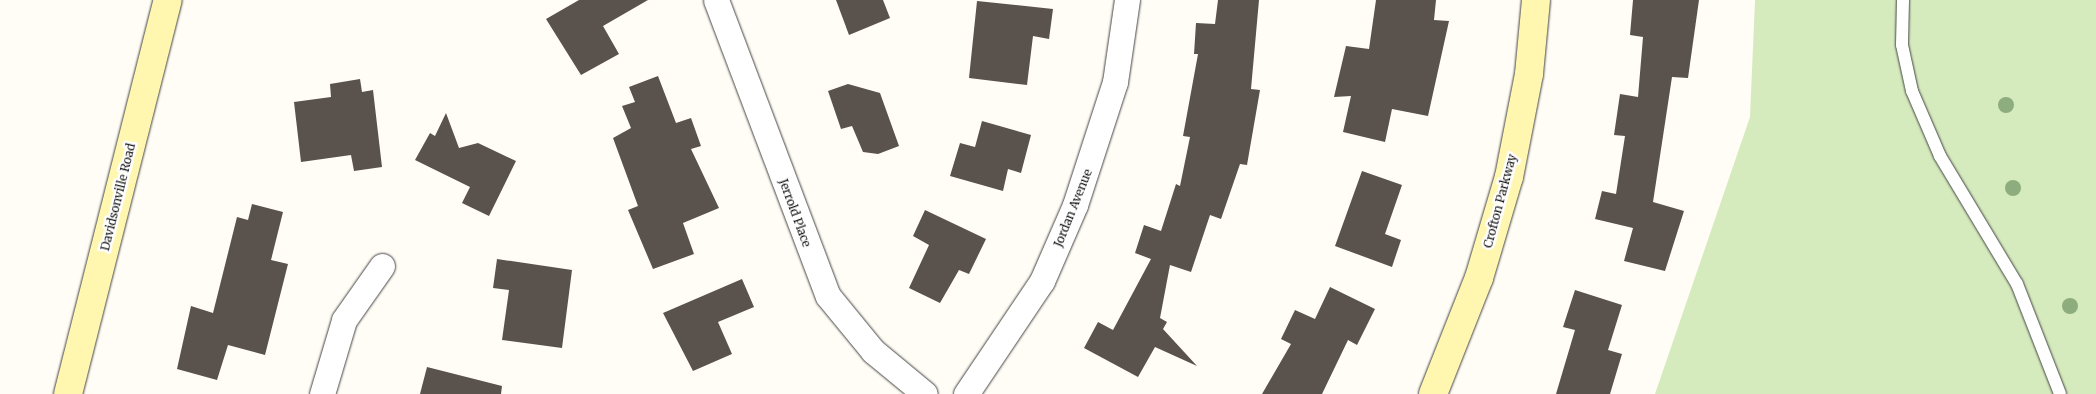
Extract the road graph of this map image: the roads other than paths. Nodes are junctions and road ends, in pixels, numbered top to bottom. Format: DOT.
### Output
graph roads {
  1 [pos="168,0"];
  2 [pos="716,0"];
  3 [pos="1127,0"];
  4 [pos="1536,0"];
  5 [pos="1903,0"];
  6 [pos="382,266"];
  7 [pos="68,394"];
  8 [pos="322,394"];
  9 [pos="925,394"];
  10 [pos="966,394"];
  11 [pos="1433,394"];
  12 [pos="2060,394"];
  1 -- 7 [label="street, Davidsonville Road"];
  2 -- 9 [label="street, Jerrold Place"];
  3 -- 10 [label="street, Jordan Avenue"];
  4 -- 11 [label="street, Crofton Parkway"];
  5 -- 12 [label="lane"];
  6 -- 8 [label="street"];
}
